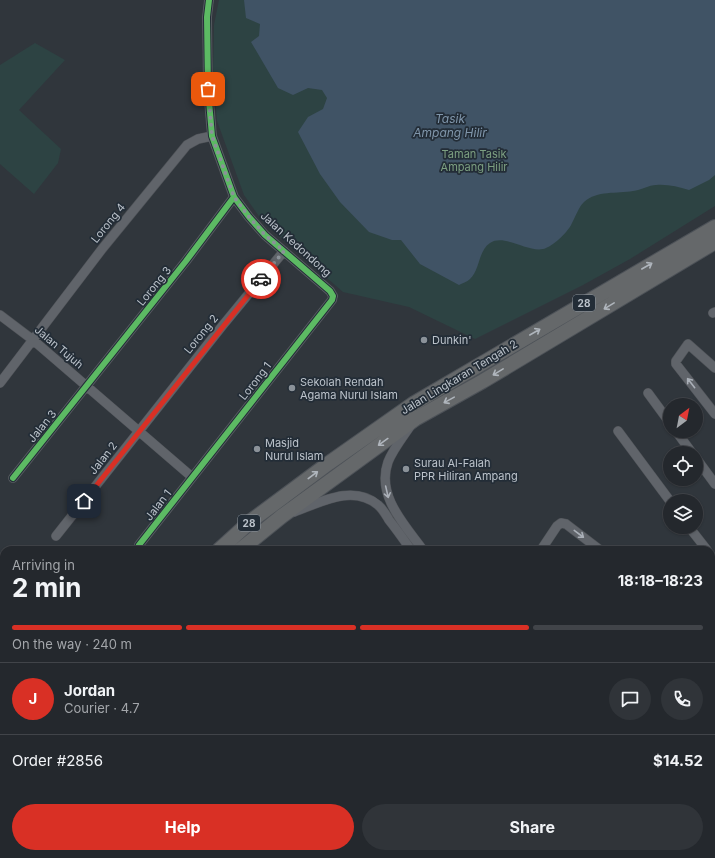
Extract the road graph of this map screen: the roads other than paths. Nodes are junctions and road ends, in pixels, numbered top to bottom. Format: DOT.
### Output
graph roads {
  1 [pos="210,0"];
  2 [pos="212,136"];
  3 [pos="234,197"];
  4 [pos="715,227"];
  5 [pos="715,242"];
  6 [pos="284,251"];
  7 [pos="333,296"];
  8 [pos="0,315"];
  9 [pos="33,340"];
  10 [pos="715,368"];
  11 [pos="0,383"];
  12 [pos="87,386"];
  13 [pos="648,394"];
  14 [pos="663,414"];
  15 [pos="715,414"];
  16 [pos="415,419"];
  17 [pos="618,431"];
  18 [pos="138,432"];
  19 [pos="703,468"];
  20 [pos="13,478"];
  21 [pos="192,478"];
  22 [pos="715,484"];
  23 [pos="665,494"];
  24 [pos="282,516"];
  25 [pos="694,534"];
  26 [pos="56,536"];
  27 [pos="139,545"];
  28 [pos="223,546"];
  29 [pos="245,546"];
  30 [pos="408,546"];
  31 [pos="420,546"];
  32 [pos="544,546"];
  33 [pos="595,546"];
  34 [pos="704,546"];
  1 -- 2 [label="street, Jalan Kedondong"];
  2 -- 3 [label="street, Jalan Kedondong"];
  2 -- 9 [label="street, Lorong 4"];
  3 -- 6 [label="street, Jalan Kedondong"];
  3 -- 12 [label="street, Lorong 3"];
  28 -- 4 [label="highway, Jalan Lingkaran Tengah 2 / 28, one-way"];
  5 -- 16 [label="highway, Jalan Lingkaran Tengah 2 / 28, one-way"];
  6 -- 7 [label="street, Jalan Kedondong"];
  6 -- 18 [label="street, Lorong 2"];
  7 -- 21 [label="street, Lorong 1"];
  8 -- 9 [label="street, Jalan Tujuh"];
  9 -- 11 [label="street, Lorong 4"];
  9 -- 12 [label="street, Jalan Tujuh"];
  15 -- 10 [label="street, one-way"];
  12 -- 18 [label="street, Jalan Tujuh"];
  12 -- 20 [label="street, Jalan 3"];
  13 -- 14 [label="street"];
  16 -- 24 [label="highway, Jalan Lingkaran Tengah 2 / 28, one-way"];
  16 -- 31 [label="street, one-way"];
  17 -- 23 [label="street"];
  18 -- 21 [label="street, Jalan Tujuh"];
  18 -- 26 [label="street, Jalan 2"];
  19 -- 22 [label="street"];
  21 -- 27 [label="street, Jalan 1"];
  24 -- 29 [label="highway, Jalan Lingkaran Tengah 2 / 28"];
  24 -- 30 [label="street"];
  25 -- 34 [label="street"];
  32 -- 33 [label="street, one-way"];
}
